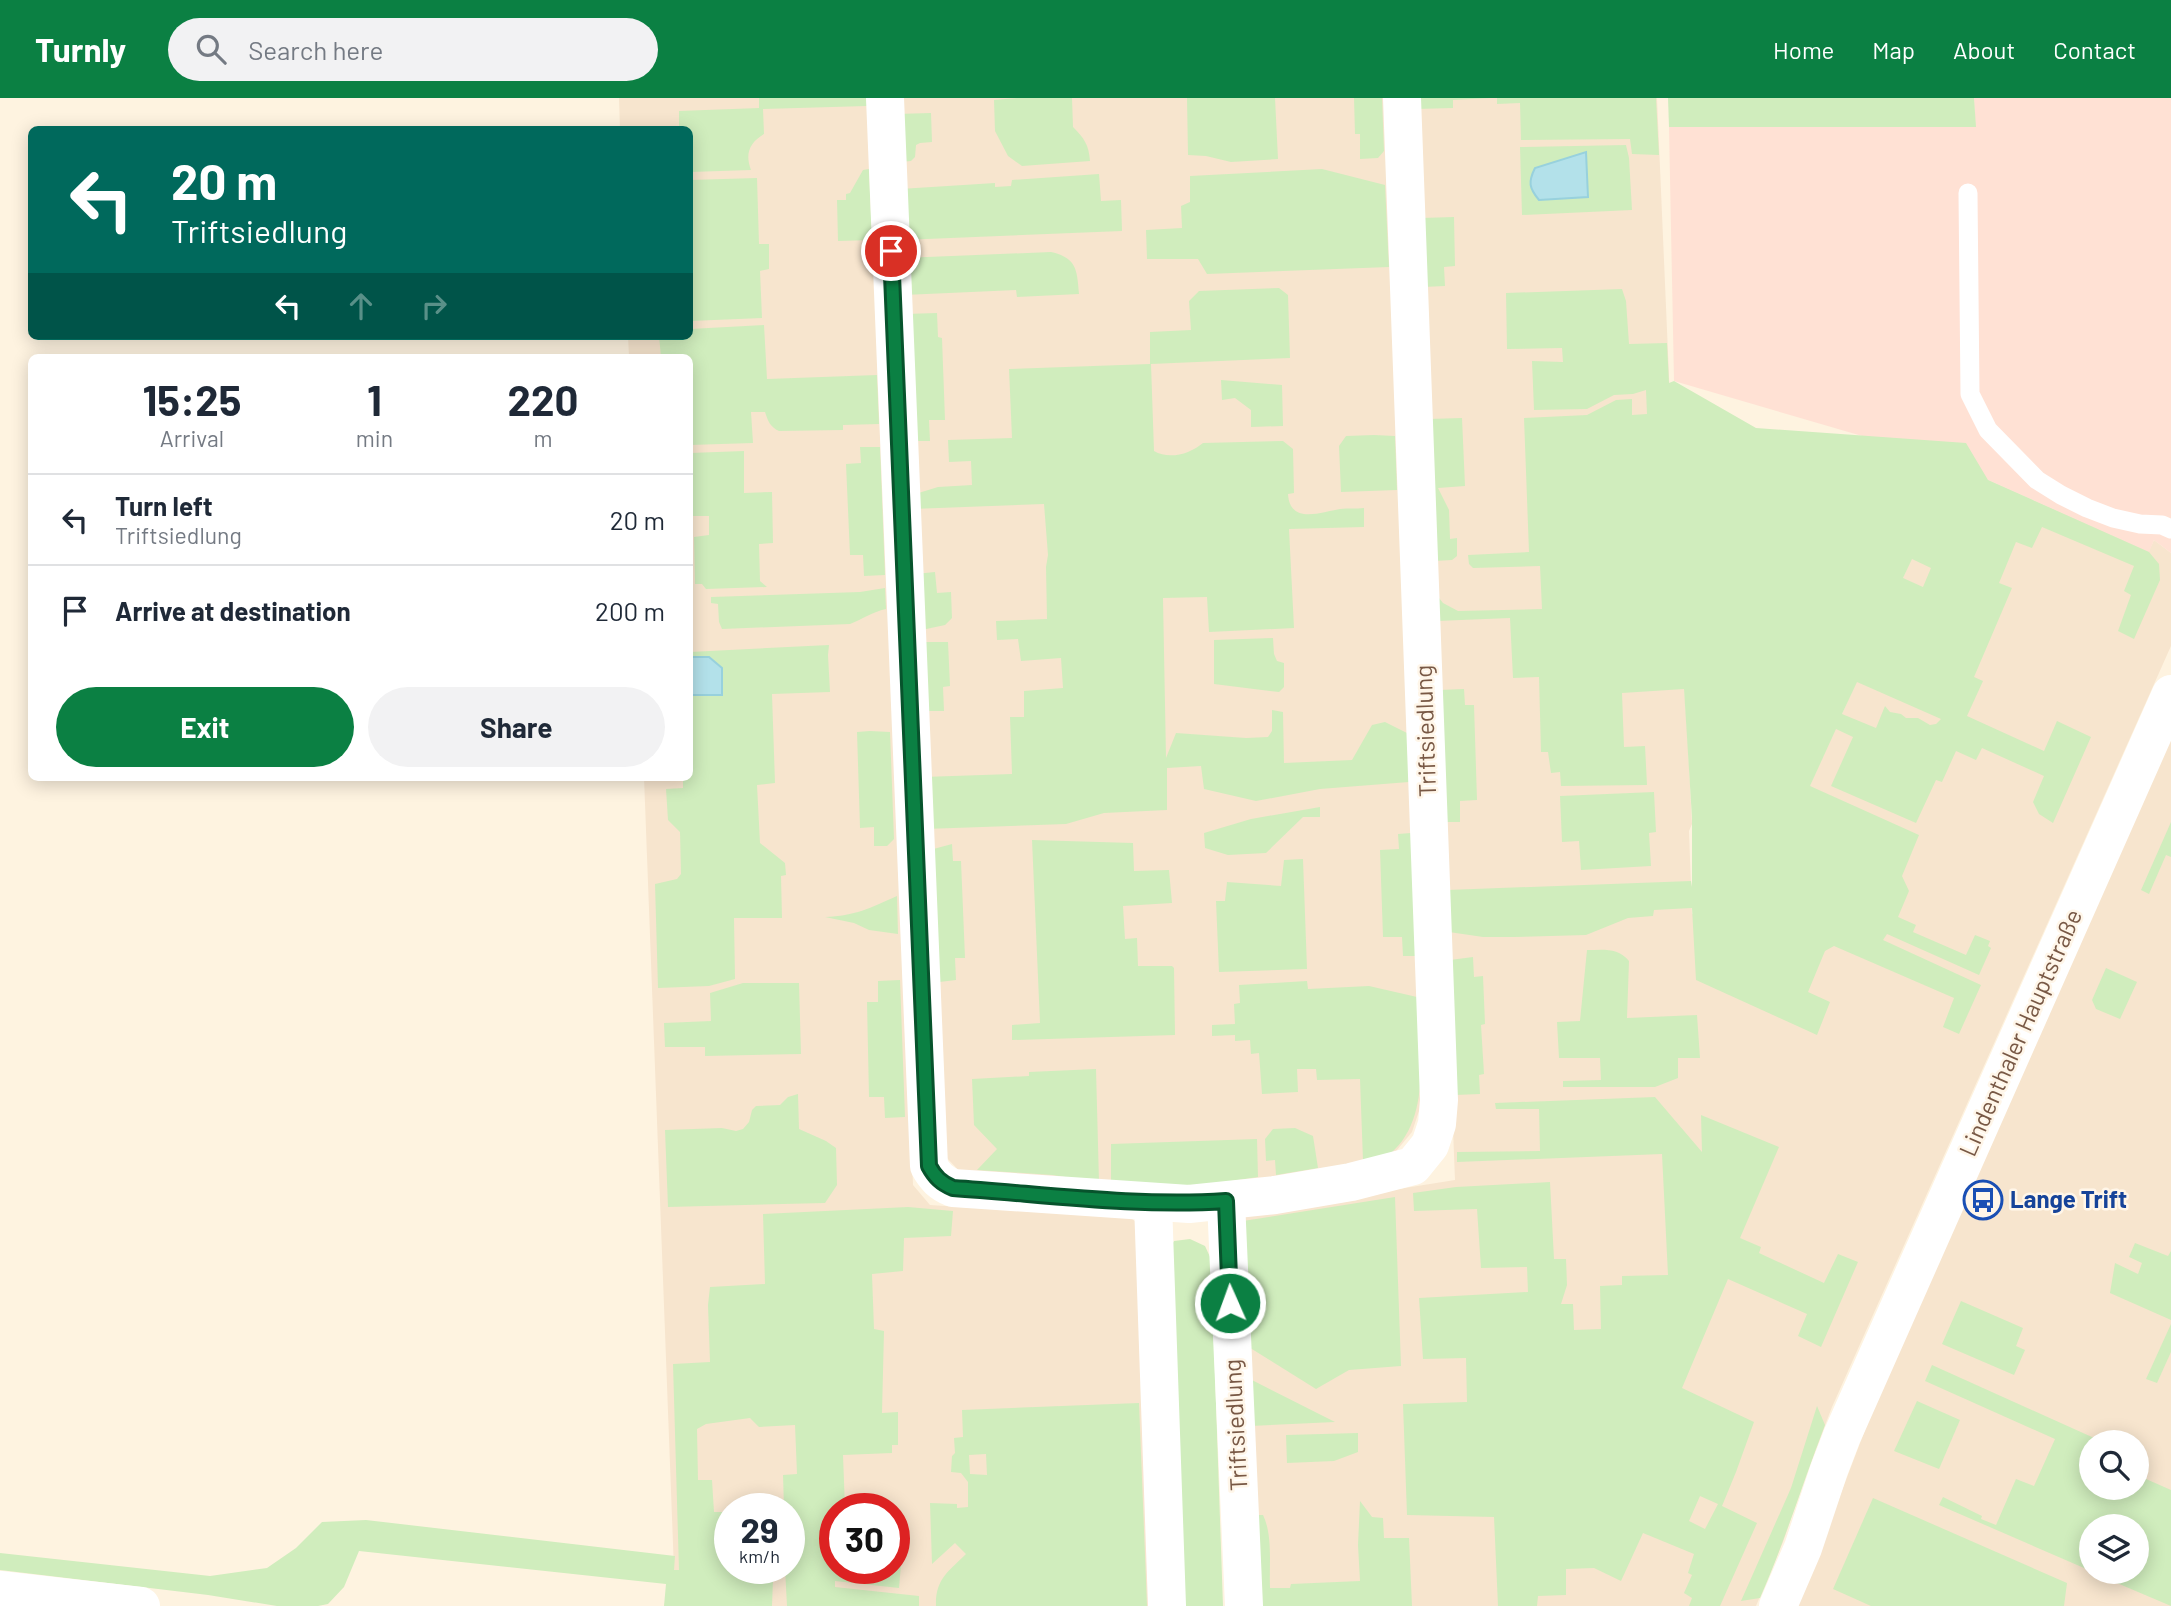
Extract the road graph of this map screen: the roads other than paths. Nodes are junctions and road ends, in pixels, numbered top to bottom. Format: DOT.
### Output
graph roads {
  1 [pos="885,98"];
  2 [pos="1402,98"];
  3 [pos="1968,193"];
  4 [pos="2171,528"];
  5 [pos="2171,694"];
  6 [pos="1226,1201"];
  7 [pos="1153,1203"];
  8 [pos="0,1590"];
  9 [pos="141,1606"];
  10 [pos="1167,1606"];
  11 [pos="1244,1606"];
  12 [pos="1779,1606"];
  1 -- 7 [label="street, Triftsiedlung"];
  2 -- 6 [label="street, Triftsiedlung"];
  3 -- 4 [label="lane"];
  5 -- 12 [label="street, Lindenthaler Hauptstraße"];
  6 -- 7 [label="street, Triftsiedlung"];
  6 -- 11 [label="street, Triftsiedlung"];
  7 -- 10 [label="street"];
  8 -- 9 [label="street"];
}
